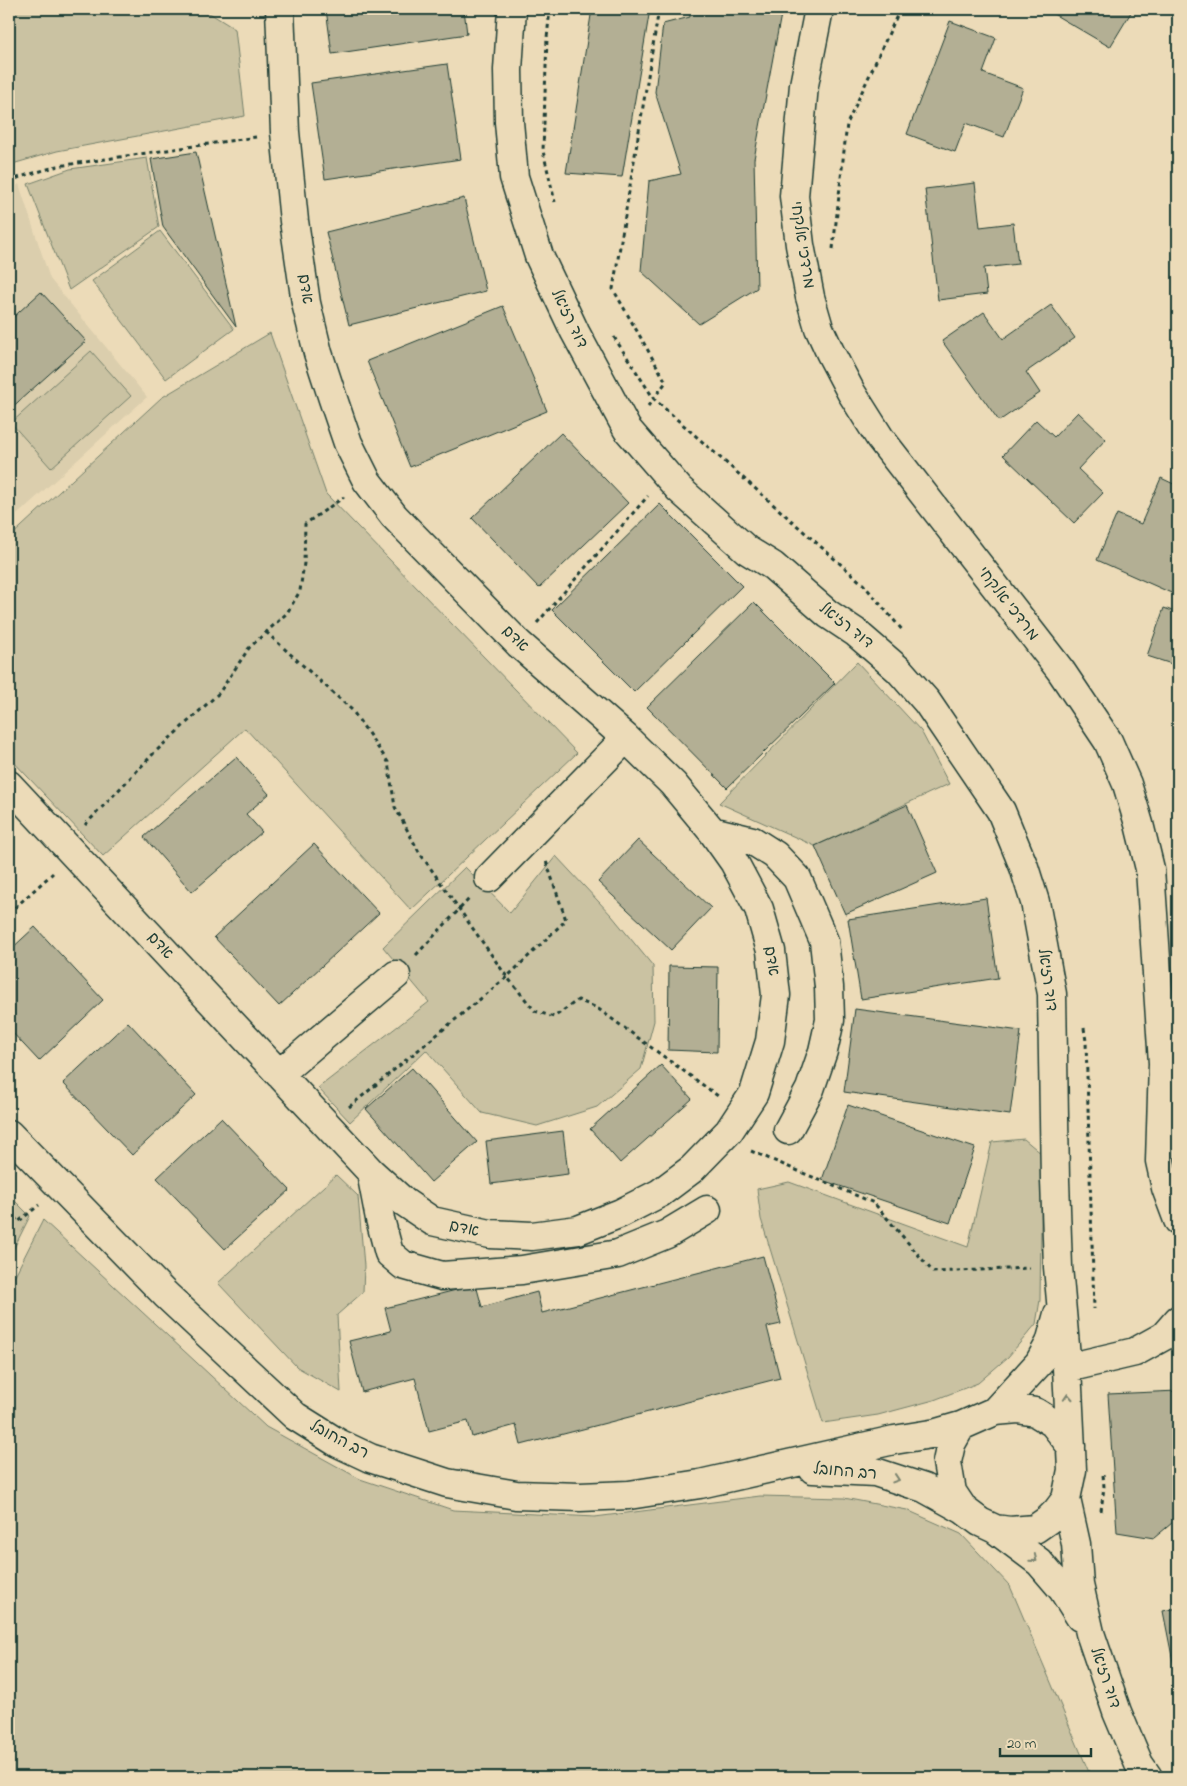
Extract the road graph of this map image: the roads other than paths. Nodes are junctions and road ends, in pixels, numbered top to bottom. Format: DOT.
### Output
graph roads {
  1 [pos="280,9"];
  2 [pos="512,9"];
  3 [pos="819,9"];
  4 [pos="626,738"];
  5 [pos="9,785"];
  6 [pos="712,831"];
  7 [pos="489,878"];
  8 [pos="396,975"];
  9 [pos="279,1074"];
  10 [pos="788,1130"];
  11 [pos="9,1134"];
  12 [pos="371,1172"];
  13 [pos="706,1210"];
  14 [pos="1178,1220"];
  15 [pos="1062,1301"];
  16 [pos="1178,1320"];
  17 [pos="1067,1368"];
  18 [pos="995,1411"];
  19 [pos="961,1426"];
  20 [pos="1071,1446"];
  21 [pos="779,1467"];
  22 [pos="1066,1499"];
  23 [pos="964,1510"];
  24 [pos="995,1529"];
  25 [pos="1090,1633"];
  26 [pos="1148,1777"];
  1 -- 4 [label="street, אדם"];
  2 -- 15 [label="street, דוד רזיאל"];
  3 -- 14 [label="street, מרדכי אלקחי"];
  4 -- 6 [label="street, אדם"];
  4 -- 7 [label="street"];
  5 -- 9 [label="street, אדם"];
  6 -- 10 [label="street"];
  6 -- 12 [label="street, אדם"];
  8 -- 9 [label="street"];
  9 -- 12 [label="street, אדם"];
  11 -- 21 [label="street, רב החובל"];
  12 -- 13 [label="street"];
  15 -- 17 [label="street, דוד רזיאל"];
  15 -- 18 [label="street, דוד רזיאל"];
  16 -- 17 [label="street"];
  20 -- 17 [label="street, דוד רזיאל, one-way"];
  18 -- 19 [label="street"];
  18 -- 20 [label="street"];
  19 -- 21 [label="street, רב החובל"];
  19 -- 23 [label="street"];
  20 -- 22 [label="street"];
  21 -- 23 [label="street, רב החובל, one-way"];
  22 -- 24 [label="street"];
  22 -- 25 [label="street, דוד רזיאל"];
  23 -- 24 [label="street"];
  24 -- 25 [label="street, דוד רזיאל, one-way"];
  25 -- 26 [label="street, דוד רזיאל"];
}
